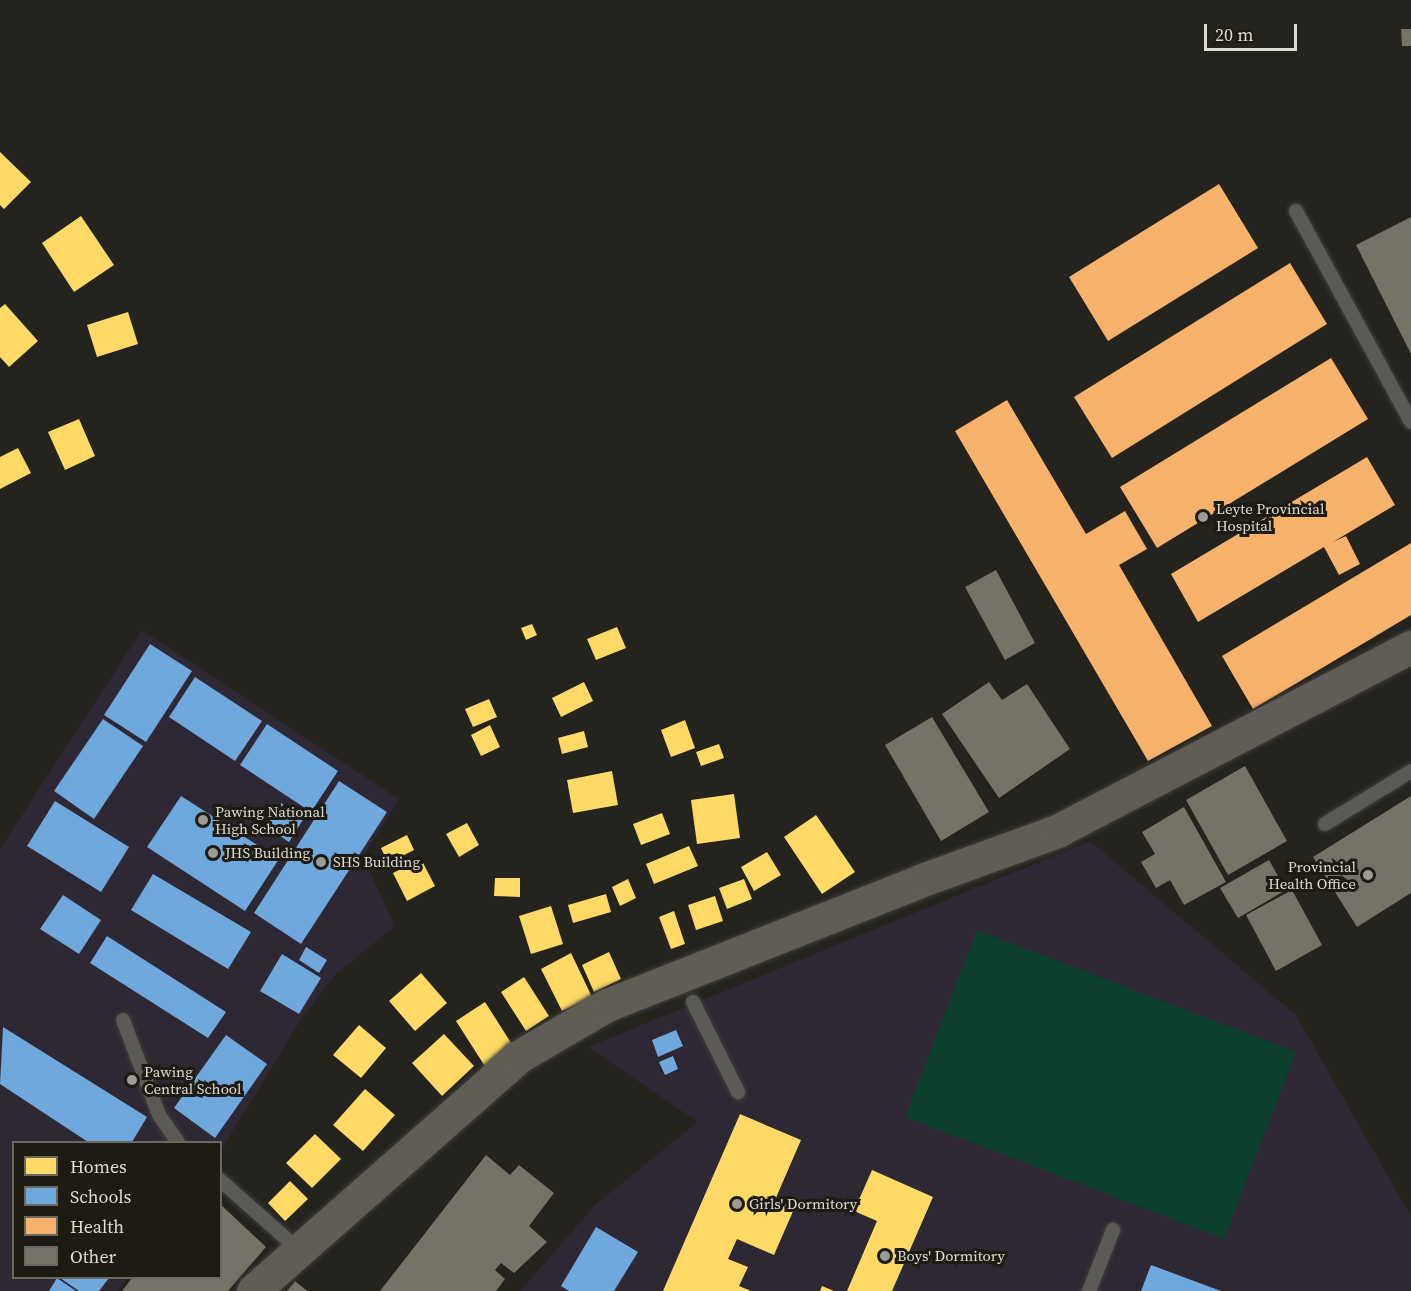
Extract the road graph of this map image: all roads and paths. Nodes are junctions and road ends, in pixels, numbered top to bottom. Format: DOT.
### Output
graph roads {
  1 [pos="1296,211"];
  2 [pos="1410,417"];
  3 [pos="1411,647"];
  4 [pos="1411,771"];
  5 [pos="1325,824"];
  6 [pos="693,1002"];
  7 [pos="123,1020"];
  8 [pos="738,1092"];
  9 [pos="177,1141"];
  10 [pos="222,1182"];
  11 [pos="1113,1230"];
  12 [pos="298,1249"];
  13 [pos="253,1291"];
  14 [pos="1089,1291"];
  1 -- 2 [label="lane"];
  3 -- 12 [label="street"];
  4 -- 5 [label="lane"];
  6 -- 8 [label="lane"];
  7 -- 9 [label="lane"];
  10 -- 12 [label="lane"];
  11 -- 14 [label="lane"];
  12 -- 13 [label="street"];
}
